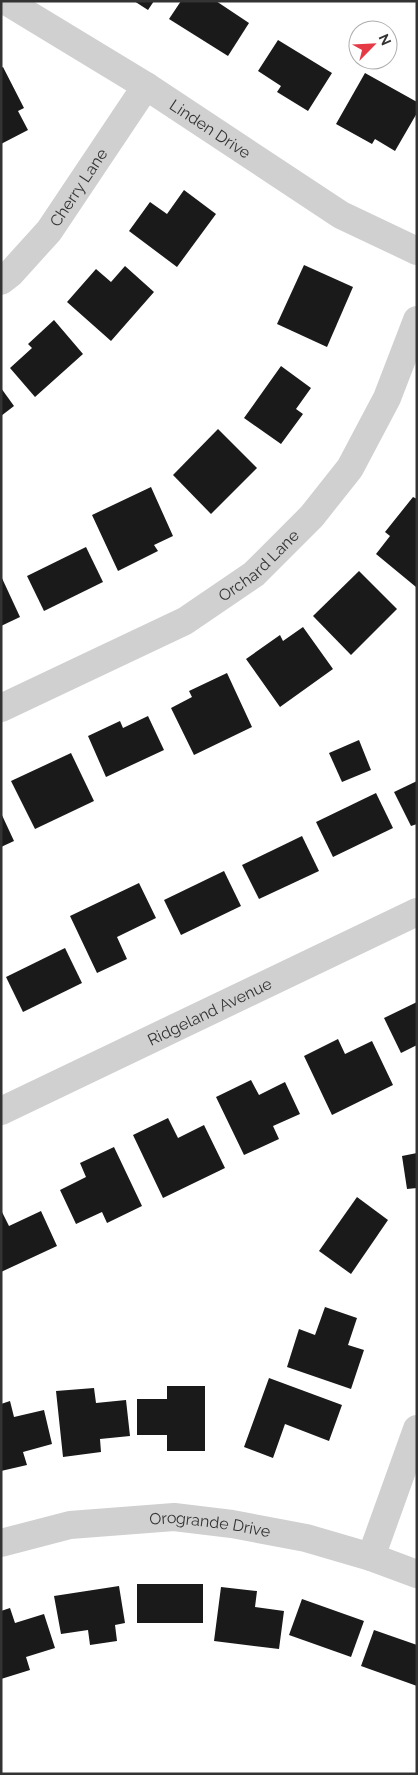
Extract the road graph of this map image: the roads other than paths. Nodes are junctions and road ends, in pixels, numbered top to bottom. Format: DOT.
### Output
graph roads {
  1 [pos="6,1"];
  2 [pos="146,86"];
  3 [pos="417,251"];
  4 [pos="1,281"];
  5 [pos="417,320"];
  6 [pos="1,708"];
  7 [pos="417,912"];
  8 [pos="1,1110"];
  9 [pos="417,1429"];
  10 [pos="1,1543"];
  11 [pos="372,1557"];
  12 [pos="417,1574"];
  1 -- 2 [label="street, Linden Drive"];
  2 -- 3 [label="street, Linden Drive"];
  2 -- 4 [label="street, Cherry Lane"];
  5 -- 6 [label="street, Orchard Lane"];
  7 -- 8 [label="street, Ridgeland Avenue"];
  9 -- 11 [label="street"];
  10 -- 11 [label="street, Orogrande Drive"];
  11 -- 12 [label="street, Orogrande Drive"];
}
